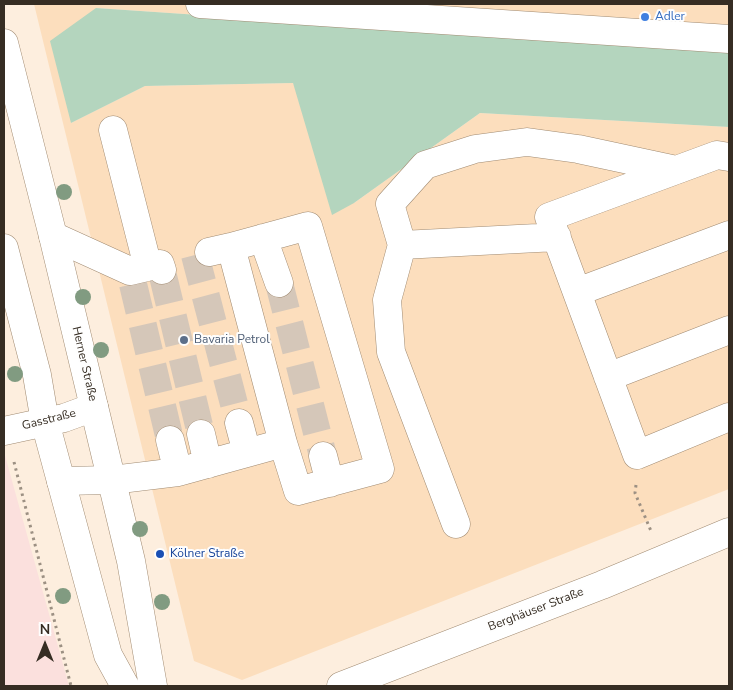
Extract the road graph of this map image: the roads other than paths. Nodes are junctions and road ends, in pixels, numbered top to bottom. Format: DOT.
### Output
graph roads {
  1 [pos="200,4"];
  2 [pos="729,39"];
  3 [pos="4,43"];
  4 [pos="113,130"];
  5 [pos="729,157"];
  6 [pos="676,170"];
  7 [pos="729,235"];
  8 [pos="53,236"];
  9 [pos="557,237"];
  10 [pos="263,238"];
  11 [pos="402,246"];
  12 [pos="4,248"];
  13 [pos="279,282"];
  14 [pos="577,292"];
  15 [pos="729,330"];
  16 [pos="608,377"];
  17 [pos="94,407"];
  18 [pos="729,417"];
  19 [pos="44,422"];
  20 [pos="239,423"];
  21 [pos="5,431"];
  22 [pos="201,434"];
  23 [pos="170,440"];
  24 [pos="283,443"];
  25 [pos="247,453"];
  26 [pos="323,456"];
  27 [pos="208,464"];
  28 [pos="178,472"];
  29 [pos="112,480"];
  30 [pos="60,481"];
  31 [pos="330,483"];
  32 [pos="456,524"];
  33 [pos="729,532"];
  34 [pos="125,686"];
  35 [pos="152,686"];
  36 [pos="341,686"];
  1 -- 2 [label="main road"];
  3 -- 8 [label="main road, Herner Straße"];
  4 -- 8 [label="main road"];
  5 -- 6 [label="main road"];
  6 -- 9 [label="main road"];
  6 -- 11 [label="main road"];
  7 -- 14 [label="main road"];
  8 -- 17 [label="main road, Herner Straße"];
  9 -- 11 [label="main road"];
  9 -- 14 [label="main road"];
  10 -- 13 [label="main road"];
  10 -- 24 [label="main road"];
  10 -- 31 [label="main road"];
  11 -- 32 [label="main road"];
  12 -- 19 [label="main road"];
  14 -- 16 [label="main road"];
  15 -- 16 [label="main road"];
  16 -- 18 [label="main road"];
  17 -- 19 [label="main road, Gasstraße"];
  17 -- 29 [label="main road, Herner Straße"];
  19 -- 21 [label="main road, Gasstraße"];
  19 -- 30 [label="main road"];
  20 -- 25 [label="main road"];
  22 -- 27 [label="main road"];
  23 -- 28 [label="main road"];
  24 -- 25 [label="main road"];
  24 -- 31 [label="main road"];
  25 -- 27 [label="main road"];
  26 -- 31 [label="main road"];
  27 -- 28 [label="main road"];
  28 -- 29 [label="main road"];
  29 -- 30 [label="main road"];
  29 -- 35 [label="main road, Herner Straße"];
  30 -- 34 [label="main road"];
  33 -- 36 [label="main road, Berghäuser Straße"];
}
